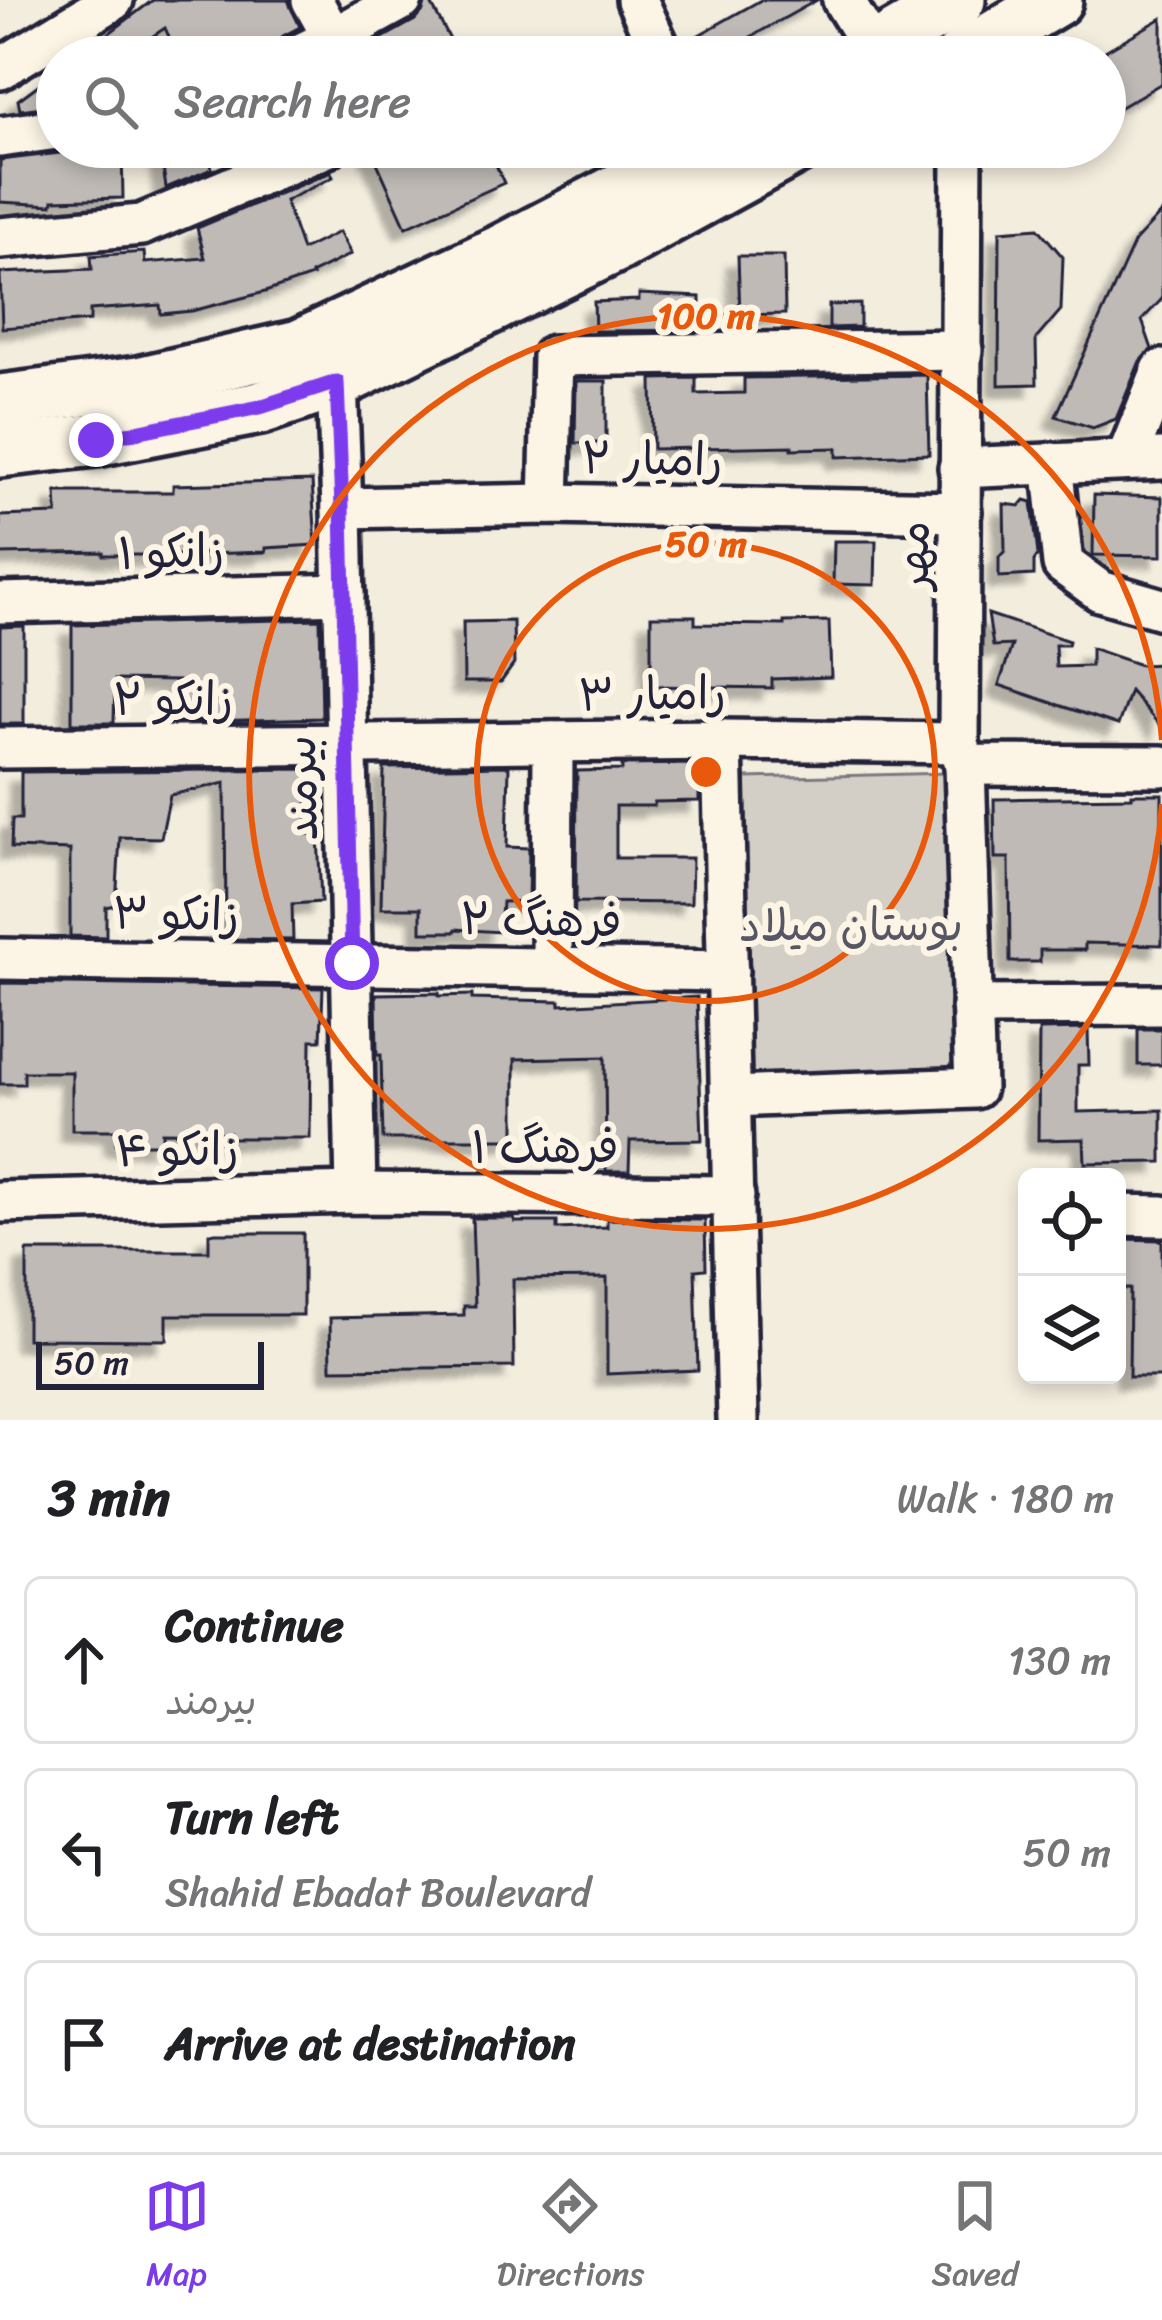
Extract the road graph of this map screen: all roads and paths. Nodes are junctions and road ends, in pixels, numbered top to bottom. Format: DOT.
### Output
graph roads {
  1 [pos="112,0"];
  2 [pos="313,0"];
  3 [pos="402,0"];
  4 [pos="637,0"];
  5 [pos="843,0"];
  6 [pos="959,0"];
  7 [pos="1056,0"];
  8 [pos="54,36"];
  9 [pos="333,36"];
  10 [pos="338,36"];
  11 [pos="653,36"];
  12 [pos="859,36"];
  13 [pos="897,36"];
  14 [pos="997,36"];
  15 [pos="36,47"];
  16 [pos="0,69"];
  17 [pos="36,132"];
  18 [pos="0,137"];
  19 [pos="278,168"];
  20 [pos="660,168"];
  21 [pos="759,168"];
  22 [pos="962,168"];
  23 [pos="0,238"];
  24 [pos="962,350"];
  25 [pos="1162,370"];
  26 [pos="337,382"];
  27 [pos="0,401"];
  28 [pos="0,451"];
  29 [pos="1144,459"];
  30 [pos="1052,463"];
  31 [pos="959,468"];
  32 [pos="548,504"];
  33 [pos="342,508"];
  34 [pos="961,512"];
  35 [pos="344,594"];
  36 [pos="0,603"];
  37 [pos="1162,609"];
  38 [pos="722,740"];
  39 [pos="553,742"];
  40 [pos="347,745"];
  41 [pos="0,748"];
  42 [pos="962,754"];
  43 [pos="1162,766"];
  44 [pos="0,958"];
  45 [pos="352,963"];
  46 [pos="552,968"];
  47 [pos="728,971"];
  48 [pos="1162,1005"];
  49 [pos="972,1006"];
  50 [pos="731,1097"];
  51 [pos="356,1193"];
  52 [pos="734,1196"];
  53 [pos="0,1202"];
  54 [pos="1126,1215"];
  55 [pos="1162,1216"];
  56 [pos="738,1420"];
  1 -- 8 [label="street"];
  2 -- 9 [label="street"];
  3 -- 10 [label="street"];
  4 -- 11 [label="street"];
  5 -- 12 [label="street"];
  6 -- 13 [label="main road"];
  7 -- 14 [label="main road"];
  15 -- 16 [label="street"];
  17 -- 18 [label="street"];
  19 -- 23 [label="street"];
  20 -- 27 [label="main road"];
  21 -- 26 [label="main road"];
  22 -- 24 [label="street, مهر"];
  24 -- 31 [label="street, مهر"];
  24 -- 32 [label="street"];
  25 -- 29 [label="street"];
  26 -- 28 [label="main road"];
  26 -- 33 [label="street, بیرمند"];
  29 -- 30 [label="street"];
  30 -- 31 [label="street"];
  30 -- 37 [label="street"];
  31 -- 34 [label="street, مهر"];
  32 -- 33 [label="street, رامیار ۲"];
  32 -- 34 [label="street, رامیار ۲"];
  33 -- 35 [label="street, بیرمند"];
  34 -- 42 [label="street, مهر"];
  35 -- 36 [label="street, زانکو ۱"];
  35 -- 40 [label="street, بیرمند"];
  38 -- 39 [label="street, رامیار ۳"];
  38 -- 42 [label="street, رامیار ۳"];
  38 -- 47 [label="street"];
  39 -- 40 [label="street, رامیار ۳"];
  39 -- 46 [label="street"];
  40 -- 41 [label="street, زانکو ۲"];
  40 -- 45 [label="street, بیرمند"];
  42 -- 43 [label="street"];
  42 -- 49 [label="street, مهر"];
  44 -- 45 [label="street, زانکو ۳"];
  45 -- 46 [label="street, فرهنگ ۲"];
  45 -- 51 [label="street, بیرمند"];
  46 -- 47 [label="street, فرهنگ ۲"];
  47 -- 50 [label="street"];
  48 -- 49 [label="street"];
  49 -- 50 [label="street, مهر"];
  50 -- 52 [label="street"];
  51 -- 52 [label="street, فرهنگ ۱"];
  51 -- 53 [label="street, زانکو ۴"];
  52 -- 56 [label="street"];
  54 -- 55 [label="street"];
}
